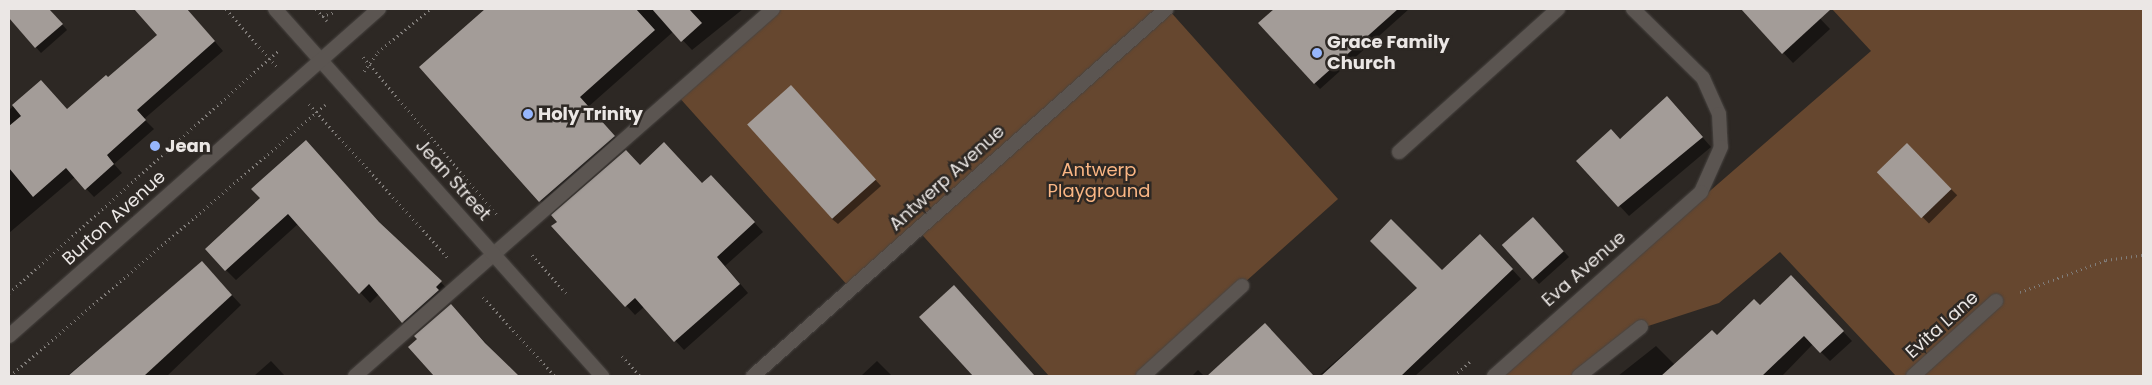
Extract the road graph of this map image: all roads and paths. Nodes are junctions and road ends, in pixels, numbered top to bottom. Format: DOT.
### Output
graph roads {
  1 [pos="226,9"];
  2 [pos="276,9"];
  3 [pos="316,9"];
  4 [pos="341,9"];
  5 [pos="378,9"];
  6 [pos="430,9"];
  7 [pos="773,9"];
  8 [pos="1166,9"];
  9 [pos="1558,9"];
  10 [pos="1632,9"];
  11 [pos="322,16"];
  12 [pos="298,35"];
  13 [pos="345,38"];
  14 [pos="269,58"];
  15 [pos="320,60"];
  16 [pos="372,66"];
  17 [pos="293,85"];
  18 [pos="344,87"];
  19 [pos="317,112"];
  20 [pos="1399,152"];
  21 [pos="516,237"];
  22 [pos="494,254"];
  23 [pos="2143,255"];
  24 [pos="466,278"];
  25 [pos="1242,286"];
  26 [pos="9,293"];
  27 [pos="568,296"];
  28 [pos="1996,301"];
  29 [pos="1641,327"];
  30 [pos="9,336"];
  31 [pos="620,354"];
  32 [pos="10,376"];
  33 [pos="355,376"];
  34 [pos="555,376"];
  35 [pos="602,376"];
  36 [pos="640,376"];
  37 [pos="753,376"];
  38 [pos="1143,376"];
  39 [pos="1494,376"];
  40 [pos="1578,376"];
  41 [pos="1913,376"];
  1 -- 14 [label="path"];
  2 -- 12 [label="street, Jean Street"];
  3 -- 11 [label="path"];
  4 -- 11 [label="path"];
  5 -- 13 [label="street, Burton Avenue"];
  6 -- 16 [label="path"];
  7 -- 21 [label="street"];
  8 -- 37 [label="street, Antwerp Avenue"];
  9 -- 20 [label="street"];
  10 -- 39 [label="street, Eva Avenue"];
  11 -- 12 [label="path"];
  11 -- 13 [label="path"];
  12 -- 14 [label="path"];
  12 -- 15 [label="street, Jean Street"];
  13 -- 15 [label="street, Burton Avenue"];
  13 -- 16 [label="path"];
  14 -- 17 [label="path"];
  14 -- 26 [label="path"];
  15 -- 17 [label="street, Burton Avenue"];
  15 -- 18 [label="street, Jean Street"];
  16 -- 18 [label="path"];
  16 -- 21 [label="path"];
  17 -- 19 [label="path"];
  17 -- 30 [label="street, Burton Avenue"];
  18 -- 19 [label="path"];
  18 -- 22 [label="street, Jean Street"];
  19 -- 24 [label="path"];
  19 -- 32 [label="path"];
  21 -- 22 [label="street"];
  21 -- 27 [label="path"];
  22 -- 24 [label="street"];
  22 -- 35 [label="street, Jean Street"];
  23 -- 28 [label="path"];
  24 -- 33 [label="street"];
  24 -- 34 [label="path"];
  25 -- 38 [label="street"];
  28 -- 41 [label="street, Evita Lane"];
  29 -- 40 [label="street"];
  31 -- 36 [label="path"];
}
